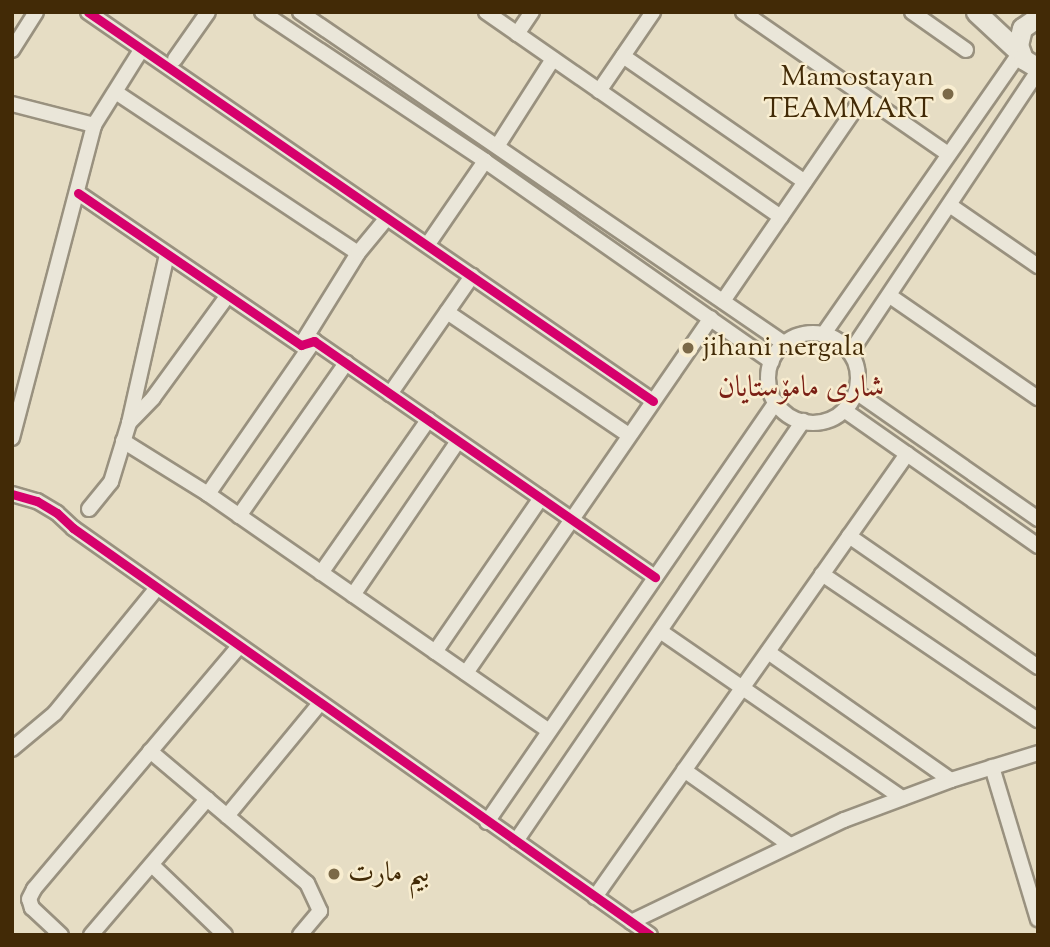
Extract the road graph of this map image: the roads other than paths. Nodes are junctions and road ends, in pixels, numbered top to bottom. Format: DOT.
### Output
graph roads {
  1 [pos="36,12"];
  2 [pos="88,12"];
  3 [pos="208,12"];
  4 [pos="262,12"];
  5 [pos="300,12"];
  6 [pos="486,12"];
  7 [pos="532,12"];
  8 [pos="653,12"];
  9 [pos="743,12"];
  10 [pos="912,12"];
  11 [pos="976,12"];
  12 [pos="1038,17"];
  13 [pos="517,34"];
  14 [pos="12,50"];
  15 [pos="141,50"];
  16 [pos="966,50"];
  17 [pos="1020,53"];
  18 [pos="623,56"];
  19 [pos="175,59"];
  20 [pos="553,59"];
  21 [pos="1036,79"];
  22 [pos="599,91"];
  23 [pos="117,93"];
  24 [pos="864,96"];
  25 [pos="12,104"];
  26 [pos="94,125"];
  27 [pos="498,145"];
  28 [pos="948,154"];
  29 [pos="485,161"];
  30 [pos="534,170"];
  31 [pos="805,182"];
  32 [pos="521,187"];
  33 [pos="78,193"];
  34 [pos="951,206"];
  35 [pos="781,217"];
  36 [pos="387,218"];
  37 [pos="428,244"];
  38 [pos="358,253"];
  39 [pos="167,254"];
  40 [pos="1038,266"];
  41 [pos="472,276"];
  42 [pos="228,295"];
  43 [pos="890,296"];
  44 [pos="723,301"];
  45 [pos="447,312"];
  46 [pos="710,318"];
  47 [pos="823,334"];
  48 [pos="307,343"];
  49 [pos="785,344"];
  50 [pos="850,353"];
  51 [pos="772,362"];
  52 [pos="346,363"];
  53 [pos="856,392"];
  54 [pos="390,394"];
  55 [pos="1038,398"];
  56 [pos="653,401"];
  57 [pos="776,402"];
  58 [pos="844,410"];
  59 [pos="428,419"];
  60 [pos="803,421"];
  61 [pos="129,423"];
  62 [pos="629,435"];
  63 [pos="12,438"];
  64 [pos="123,441"];
  65 [pos="458,441"];
  66 [pos="906,454"];
  67 [pos="12,494"];
  68 [pos="208,494"];
  69 [pos="541,498"];
  70 [pos="89,509"];
  71 [pos="239,516"];
  72 [pos="571,519"];
  73 [pos="1038,519"];
  74 [pos="849,536"];
  75 [pos="1038,546"];
  76 [pos="321,573"];
  77 [pos="822,574"];
  78 [pos="655,577"];
  79 [pos="157,587"];
  80 [pos="353,595"];
  81 [pos="660,631"];
  82 [pos="239,646"];
  83 [pos="435,652"];
  84 [pos="768,652"];
  85 [pos="1038,667"];
  86 [pos="466,673"];
  87 [pos="742,688"];
  88 [pos="320,703"];
  89 [pos="1038,720"];
  90 [pos="550,731"];
  91 [pos="12,749"];
  92 [pos="150,751"];
  93 [pos="1038,753"];
  94 [pos="992,767"];
  95 [pos="684,770"];
  96 [pos="951,780"];
  97 [pos="902,798"];
  98 [pos="206,799"];
  99 [pos="228,816"];
  100 [pos="487,822"];
  101 [pos="516,841"];
  102 [pos="790,845"];
  103 [pos="152,865"];
  104 [pos="595,897"];
  105 [pos="1038,919"];
  106 [pos="631,922"];
  107 [pos="61,935"];
  108 [pos="90,935"];
  109 [pos="225,935"];
  110 [pos="300,935"];
  111 [pos="650,935"];
  1 -- 14 [label="street"];
  2 -- 15 [label="street"];
  3 -- 19 [label="street"];
  4 -- 29 [label="street"];
  5 -- 27 [label="street"];
  6 -- 13 [label="street"];
  7 -- 13 [label="street"];
  8 -- 18 [label="street"];
  9 -- 24 [label="street"];
  10 -- 16 [label="street"];
  11 -- 17 [label="street"];
  12 -- 17 [label="street"];
  13 -- 20 [label="street"];
  15 -- 23 [label="street"];
  15 -- 36 [label="street"];
  17 -- 21 [label="street"];
  17 -- 28 [label="street"];
  18 -- 22 [label="street"];
  18 -- 31 [label="street"];
  20 -- 22 [label="street"];
  20 -- 27 [label="street"];
  21 -- 34 [label="street"];
  22 -- 35 [label="street"];
  23 -- 26 [label="street"];
  23 -- 38 [label="street"];
  24 -- 28 [label="street"];
  24 -- 31 [label="street"];
  25 -- 26 [label="street"];
  26 -- 33 [label="street"];
  27 -- 30 [label="street"];
  28 -- 47 [label="street"];
  29 -- 32 [label="street"];
  29 -- 37 [label="street"];
  30 -- 32 [label="street"];
  30 -- 44 [label="street"];
  31 -- 35 [label="street"];
  32 -- 46 [label="street"];
  33 -- 39 [label="street"];
  33 -- 63 [label="street"];
  34 -- 40 [label="street"];
  34 -- 43 [label="street"];
  35 -- 44 [label="street"];
  36 -- 37 [label="street"];
  36 -- 38 [label="street"];
  37 -- 41 [label="street"];
  38 -- 48 [label="street"];
  39 -- 42 [label="street"];
  39 -- 61 [label="street"];
  41 -- 45 [label="street"];
  41 -- 56 [label="street"];
  42 -- 48 [label="street"];
  42 -- 61 [label="street"];
  43 -- 50 [label="street"];
  43 -- 55 [label="street"];
  44 -- 49 [label="street"];
  45 -- 54 [label="street"];
  45 -- 62 [label="street"];
  46 -- 51 [label="street"];
  46 -- 56 [label="street"];
  47 -- 49 [label="street"];
  47 -- 50 [label="street"];
  48 -- 52 [label="street"];
  48 -- 68 [label="street"];
  49 -- 51 [label="street"];
  50 -- 53 [label="street"];
  51 -- 57 [label="street"];
  52 -- 54 [label="street"];
  52 -- 71 [label="street"];
  53 -- 58 [label="street"];
  53 -- 73 [label="street"];
  54 -- 59 [label="street"];
  56 -- 62 [label="street"];
  57 -- 60 [label="street"];
  57 -- 78 [label="street"];
  58 -- 60 [label="street"];
  58 -- 66 [label="street"];
  59 -- 65 [label="street"];
  59 -- 76 [label="street"];
  60 -- 81 [label="street"];
  61 -- 64 [label="street"];
  62 -- 72 [label="street"];
  64 -- 68 [label="street"];
  64 -- 70 [label="street"];
  65 -- 69 [label="street"];
  65 -- 80 [label="street"];
  66 -- 74 [label="street"];
  66 -- 75 [label="street"];
  67 -- 79 [label="street"];
  68 -- 71 [label="street"];
  69 -- 72 [label="street"];
  69 -- 83 [label="street"];
  71 -- 76 [label="street"];
  72 -- 78 [label="street"];
  72 -- 86 [label="street"];
  74 -- 77 [label="street"];
  74 -- 85 [label="street"];
  76 -- 80 [label="street"];
  77 -- 84 [label="street"];
  77 -- 89 [label="street"];
  78 -- 90 [label="street"];
  79 -- 82 [label="street"];
  79 -- 91 [label="street"];
  80 -- 83 [label="street"];
  81 -- 87 [label="street"];
  81 -- 101 [label="street"];
  82 -- 88 [label="street"];
  82 -- 92 [label="street"];
  83 -- 86 [label="street"];
  84 -- 87 [label="street"];
  84 -- 96 [label="street"];
  86 -- 90 [label="street"];
  87 -- 95 [label="street"];
  87 -- 97 [label="street"];
  88 -- 99 [label="street"];
  88 -- 100 [label="street"];
  90 -- 100 [label="street"];
  92 -- 98 [label="street"];
  92 -- 107 [label="street"];
  93 -- 94 [label="street"];
  94 -- 96 [label="street"];
  94 -- 105 [label="street"];
  95 -- 102 [label="street"];
  95 -- 104 [label="street"];
  96 -- 97 [label="street"];
  97 -- 102 [label="street"];
  98 -- 99 [label="street"];
  98 -- 103 [label="street"];
  99 -- 110 [label="street"];
  100 -- 101 [label="street"];
  101 -- 104 [label="street"];
  102 -- 106 [label="street"];
  103 -- 108 [label="street"];
  103 -- 109 [label="street"];
  104 -- 106 [label="street"];
  106 -- 111 [label="street"];
}
